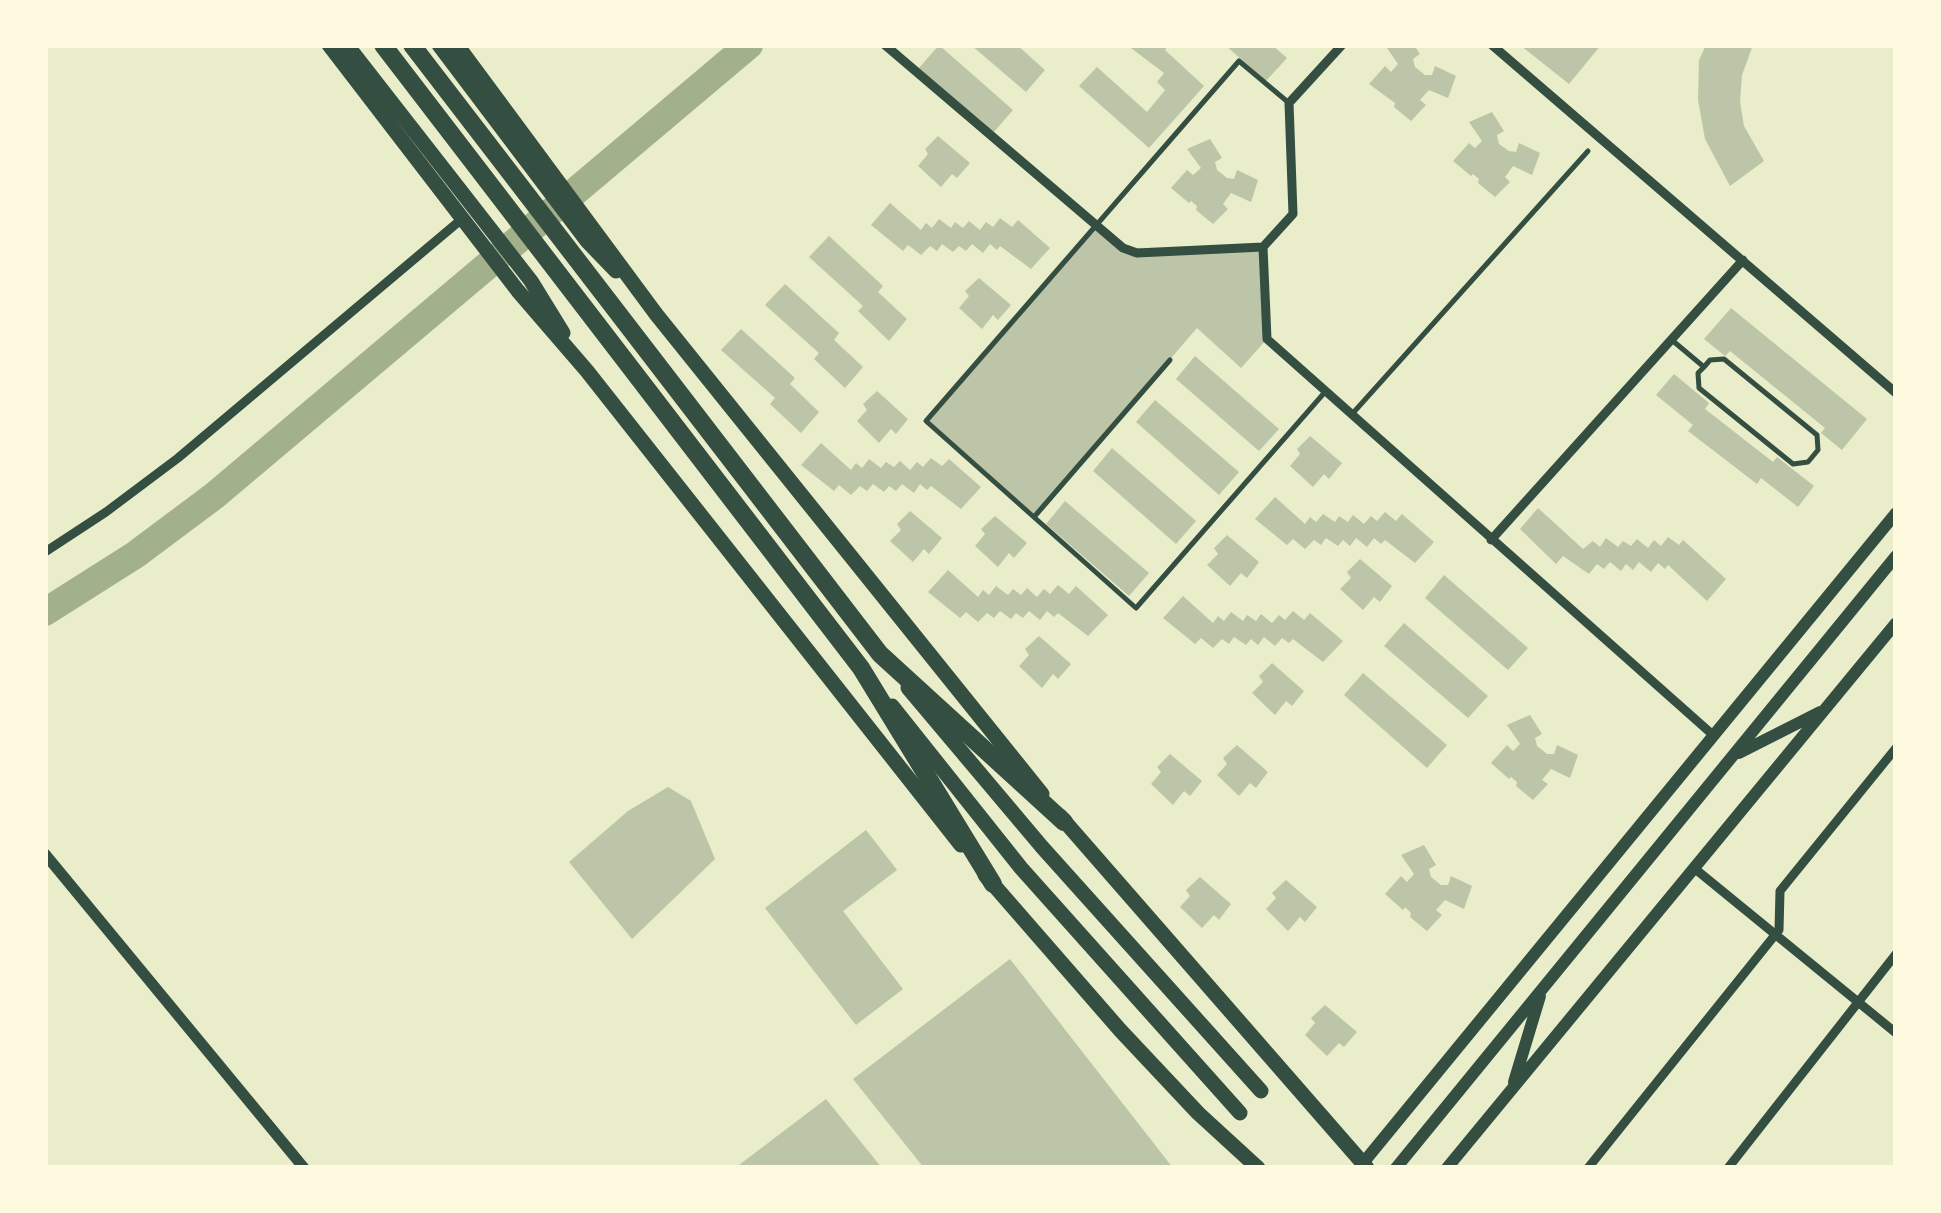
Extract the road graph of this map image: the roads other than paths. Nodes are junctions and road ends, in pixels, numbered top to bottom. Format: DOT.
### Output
graph roads {
  1 [pos="329,45"];
  2 [pos="347,45"];
  3 [pos="383,45"];
  4 [pos="412,45"];
  5 [pos="439,45"];
  6 [pos="456,45"];
  7 [pos="884,45"];
  8 [pos="1342,45"];
  9 [pos="1492,45"];
  10 [pos="1289,103"];
  11 [pos="1588,151"];
  12 [pos="462,218"];
  13 [pos="1096,228"];
  14 [pos="593,237"];
  15 [pos="1263,248"];
  16 [pos="1743,260"];
  17 [pos="525,286"];
  18 [pos="1673,341"];
  19 [pos="1170,360"];
  20 [pos="1704,367"];
  21 [pos="1326,392"];
  22 [pos="1896,393"];
  23 [pos="1351,415"];
  24 [pos="1896,513"];
  25 [pos="1034,518"];
  26 [pos="1491,540"];
  27 [pos="45,552"];
  28 [pos="1896,556"];
  29 [pos="1896,622"];
  30 [pos="880,654"];
  31 [pos="862,668"];
  32 [pos="1824,710"];
  33 [pos="1714,736"];
  34 [pos="1896,748"];
  35 [pos="1732,756"];
  36 [pos="1064,822"];
  37 [pos="45,854"];
  38 [pos="1694,868"];
  39 [pos="992,884"];
  40 [pos="1776,934"];
  41 [pos="1896,954"];
  42 [pos="1542,989"];
  43 [pos="1858,1002"];
  44 [pos="1896,1033"];
  45 [pos="1512,1089"];
  46 [pos="1261,1091"];
  47 [pos="1240,1113"];
  48 [pos="1363,1166"];
  49 [pos="304,1168"];
  50 [pos="1258,1168"];
  51 [pos="1396,1168"];
  52 [pos="1448,1168"];
  53 [pos="1588,1168"];
  54 [pos="1728,1168"];
  1 -- 12 [label="main road"];
  2 -- 17 [label="main road"];
  3 -- 31 [label="highway"];
  4 -- 30 [label="highway"];
  5 -- 14 [label="main road"];
  6 -- 14 [label="main road"];
  7 -- 13 [label="street"];
  8 -- 10 [label="street"];
  9 -- 16 [label="street"];
  10 -- 13 [label="lane"];
  10 -- 15 [label="street"];
  11 -- 23 [label="lane"];
  12 -- 17 [label="main road"];
  12 -- 27 [label="street"];
  13 -- 15 [label="street"];
  13 -- 25 [label="lane"];
  14 -- 36 [label="main road"];
  15 -- 21 [label="street"];
  16 -- 18 [label="street"];
  16 -- 22 [label="street"];
  17 -- 39 [label="main road"];
  18 -- 20 [label="lane"];
  18 -- 26 [label="street"];
  19 -- 25 [label="lane"];
  20 -- 20 [label="lane"];
  21 -- 23 [label="street"];
  21 -- 25 [label="lane"];
  23 -- 26 [label="street"];
  24 -- 33 [label="main road"];
  26 -- 33 [label="street"];
  28 -- 35 [label="main road"];
  29 -- 32 [label="main road"];
  30 -- 36 [label="highway"];
  30 -- 46 [label="main road"];
  31 -- 39 [label="highway"];
  31 -- 47 [label="main road"];
  32 -- 35 [label="main road"];
  32 -- 38 [label="main road"];
  33 -- 48 [label="main road"];
  34 -- 40 [label="street"];
  35 -- 42 [label="main road"];
  36 -- 48 [label="main road"];
  37 -- 49 [label="street"];
  38 -- 40 [label="street"];
  38 -- 45 [label="main road"];
  39 -- 50 [label="main road"];
  40 -- 43 [label="street"];
  40 -- 53 [label="street"];
  41 -- 43 [label="street"];
  42 -- 45 [label="main road"];
  42 -- 51 [label="main road"];
  43 -- 44 [label="street"];
  43 -- 54 [label="street"];
  45 -- 52 [label="main road"];
}
